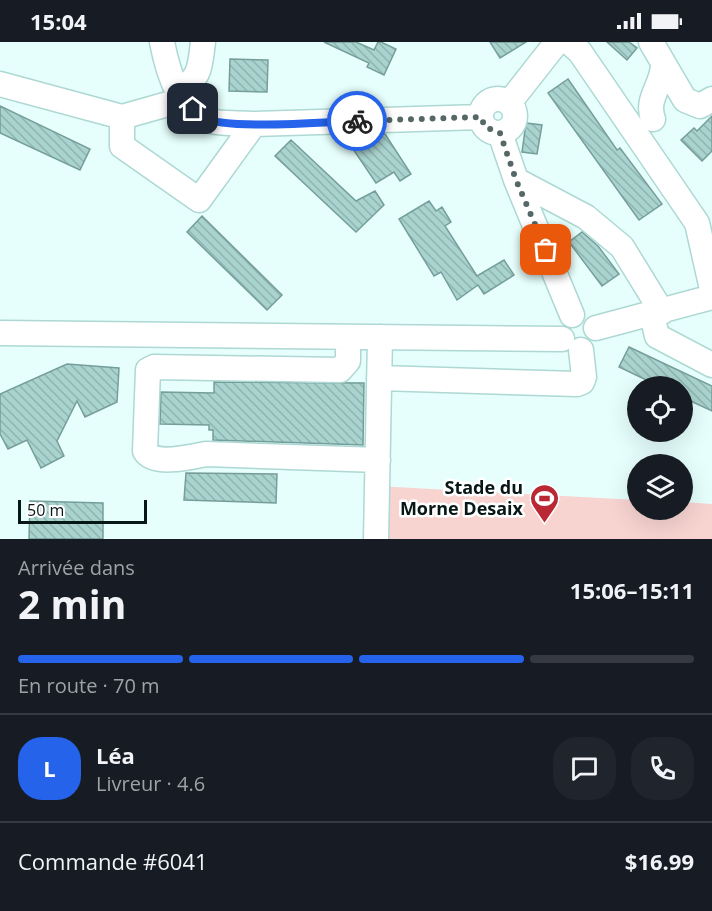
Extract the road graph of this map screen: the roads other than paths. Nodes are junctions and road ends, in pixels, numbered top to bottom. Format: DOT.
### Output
graph roads {
  1 [pos="162,42"];
  2 [pos="203,42"];
  3 [pos="557,42"];
  4 [pos="569,42"];
  5 [pos="651,42"];
  6 [pos="663,63"];
  7 [pos="0,84"];
  8 [pos="180,95"];
  9 [pos="712,99"];
  10 [pos="509,103"];
  11 [pos="122,117"];
  12 [pos="481,117"];
  13 [pos="653,119"];
  14 [pos="254,124"];
  15 [pos="500,133"];
  16 [pos="516,180"];
  17 [pos="712,289"];
  18 [pos="712,297"];
  19 [pos="657,313"];
  20 [pos="572,315"];
  21 [pos="596,328"];
  22 [pos="0,333"];
  23 [pos="348,337"];
  24 [pos="380,337"];
  25 [pos="571,345"];
  26 [pos="712,365"];
  27 [pos="379,378"];
  28 [pos="378,460"];
  29 [pos="376,539"];
  1 -- 8 [label="street"];
  2 -- 8 [label="street"];
  3 -- 10 [label="street"];
  4 -- 17 [label="street"];
  5 -- 6 [label="street"];
  6 -- 9 [label="street"];
  6 -- 13 [label="street"];
  7 -- 11 [label="street"];
  8 -- 11 [label="street"];
  8 -- 14 [label="street"];
  10 -- 12 [label="street"];
  10 -- 15 [label="street"];
  11 -- 14 [label="street"];
  12 -- 14 [label="street"];
  12 -- 15 [label="street"];
  15 -- 16 [label="street"];
  16 -- 19 [label="street"];
  16 -- 20 [label="street"];
  18 -- 19 [label="street"];
  19 -- 21 [label="street"];
  19 -- 26 [label="street"];
  20 -- 21 [label="street"];
  20 -- 25 [label="street"];
  21 -- 25 [label="street"];
  22 -- 23 [label="street"];
  23 -- 24 [label="street"];
  23 -- 28 [label="street"];
  24 -- 25 [label="street"];
  24 -- 27 [label="street"];
  25 -- 27 [label="street"];
  27 -- 28 [label="street"];
  28 -- 29 [label="street"];
}
